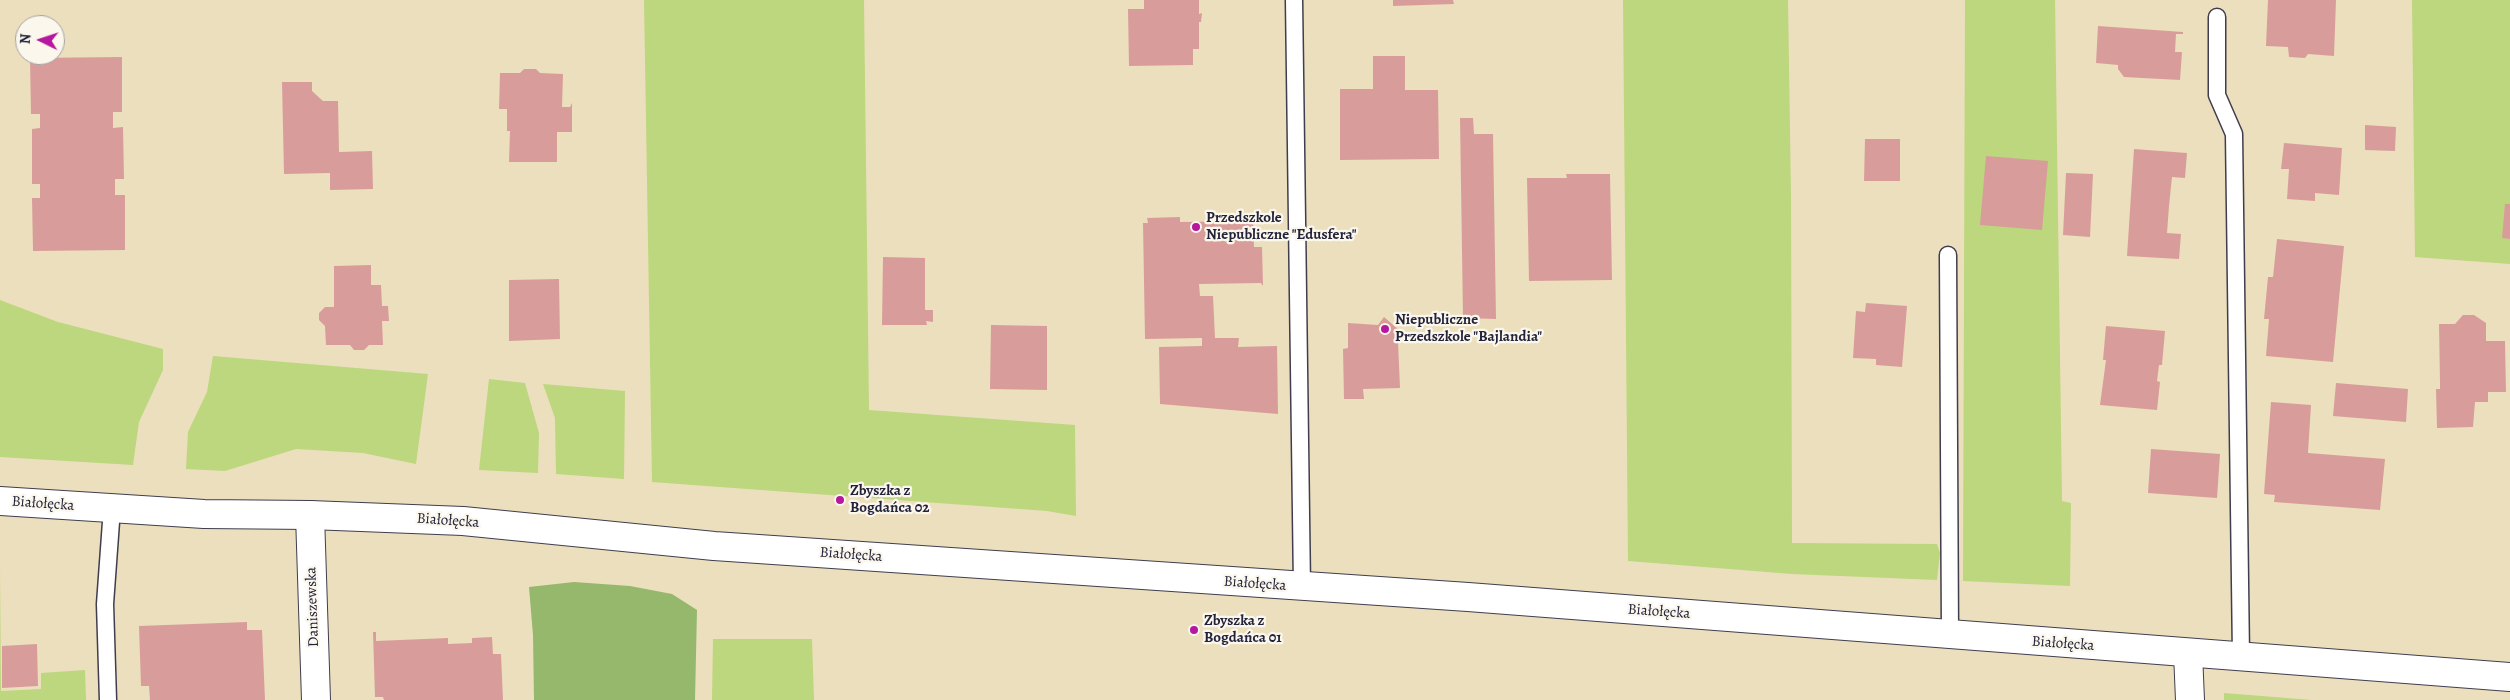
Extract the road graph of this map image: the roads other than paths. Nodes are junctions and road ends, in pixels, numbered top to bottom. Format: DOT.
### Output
graph roads {
  1 [pos="1294,0"];
  2 [pos="2216,17"];
  3 [pos="1948,255"];
  4 [pos="0,501"];
  5 [pos="112,508"];
  6 [pos="310,514"];
  7 [pos="1302,587"];
  8 [pos="1950,636"];
  9 [pos="2188,653"];
  10 [pos="2241,656"];
  11 [pos="2510,677"];
  12 [pos="108,700"];
  13 [pos="316,700"];
  14 [pos="2190,700"];
  1 -- 7 [label="lane"];
  2 -- 10 [label="lane"];
  3 -- 8 [label="lane"];
  4 -- 5 [label="street, Białołęcka"];
  5 -- 6 [label="street, Białołęcka"];
  5 -- 12 [label="lane"];
  6 -- 7 [label="street, Białołęcka"];
  6 -- 13 [label="street, Daniszewska"];
  7 -- 8 [label="street, Białołęcka"];
  8 -- 9 [label="street, Białołęcka"];
  9 -- 10 [label="street, Białołęcka"];
  9 -- 14 [label="street"];
  10 -- 11 [label="street, Białołęcka"];
}
